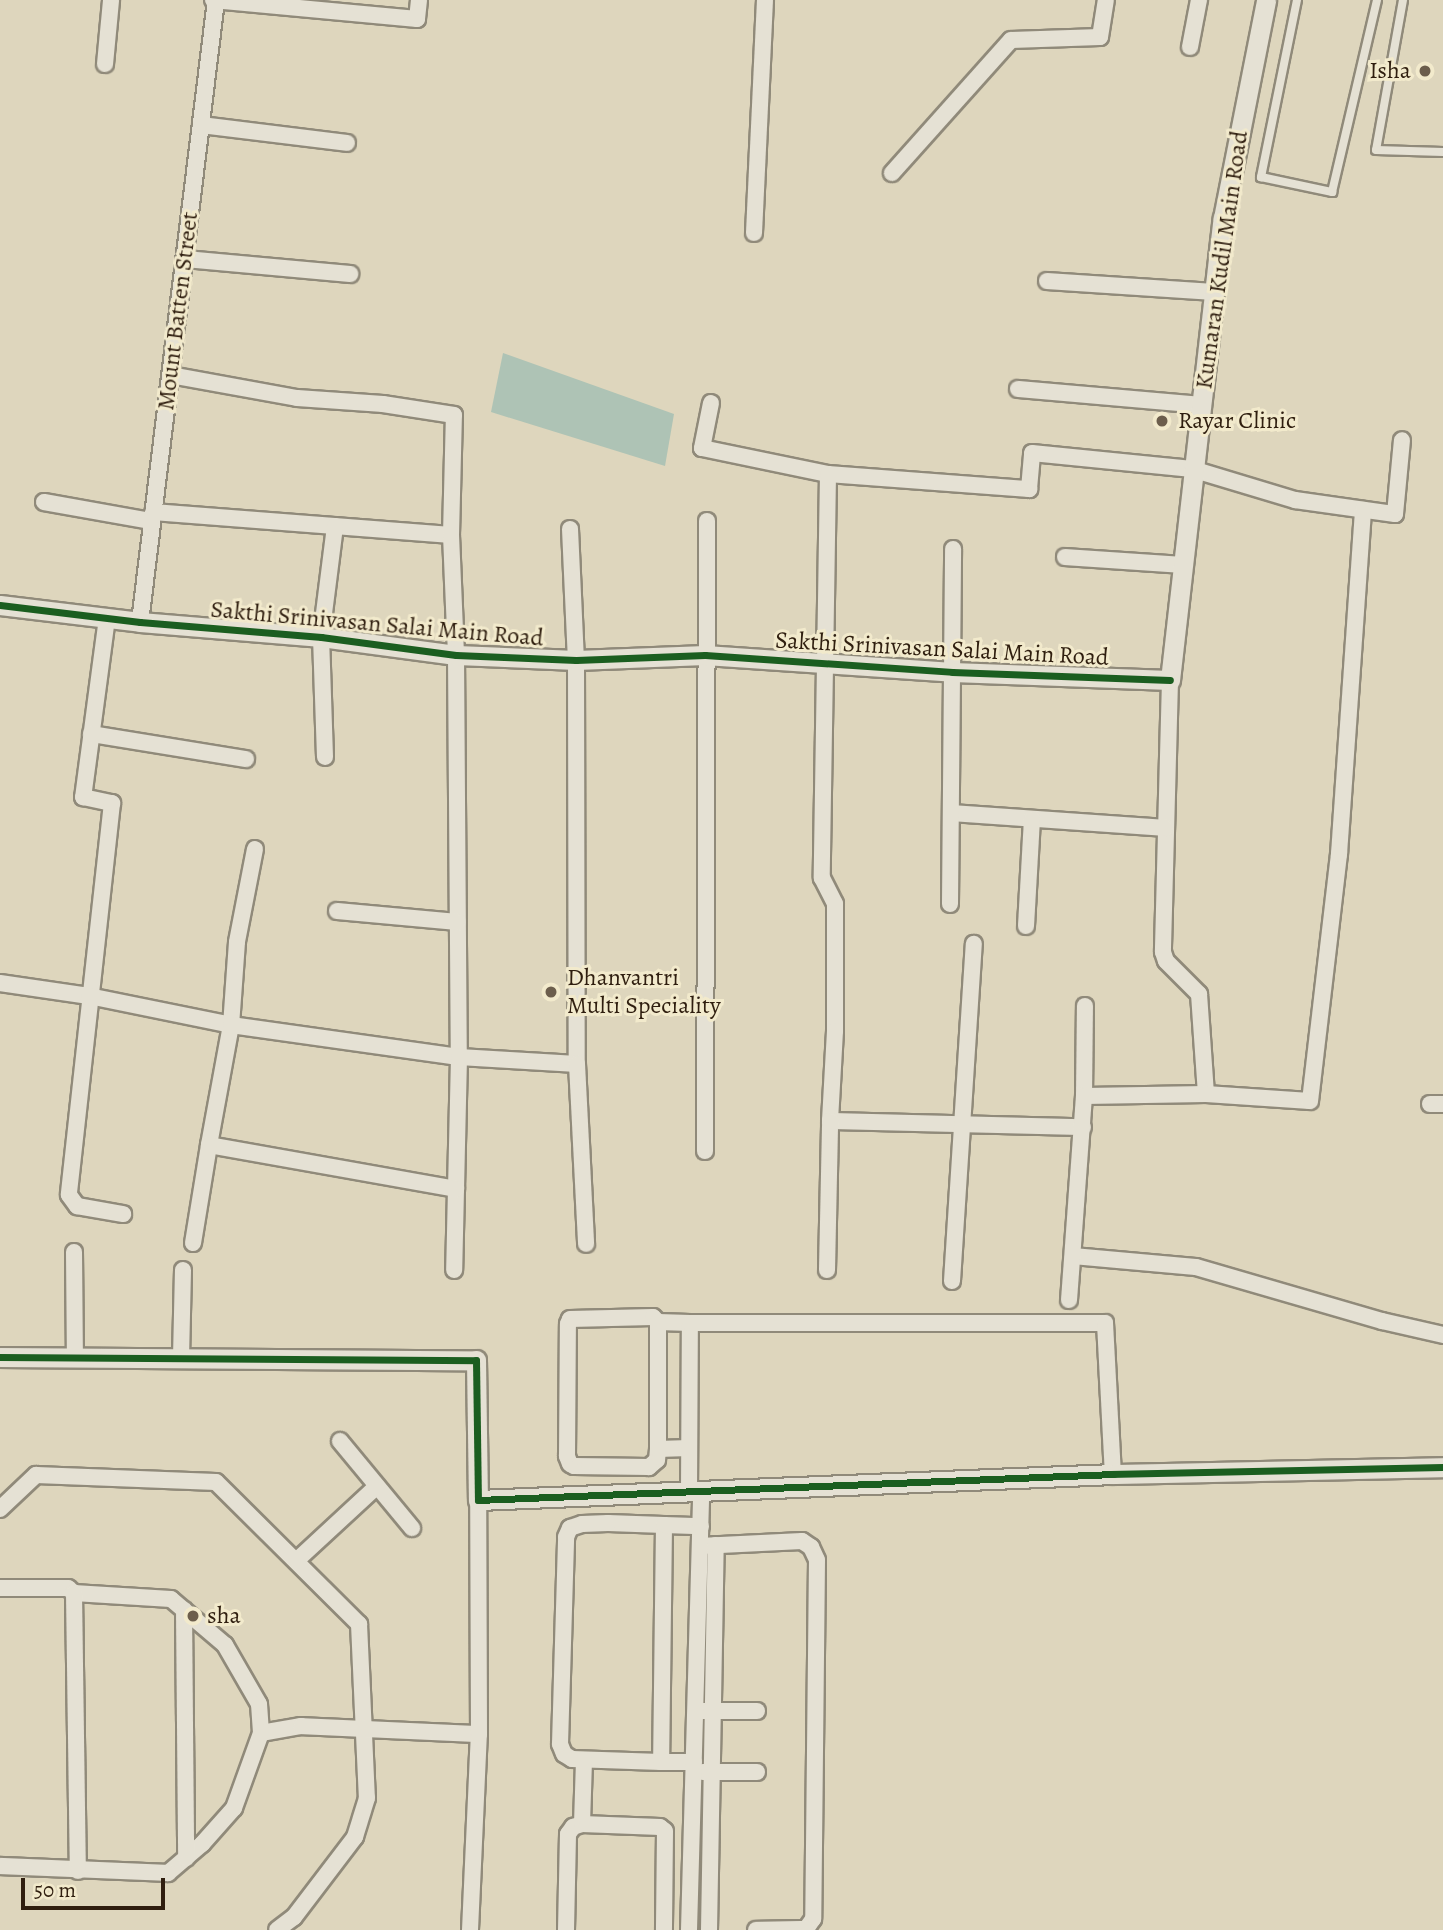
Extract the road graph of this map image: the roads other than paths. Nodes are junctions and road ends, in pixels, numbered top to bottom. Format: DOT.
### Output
graph roads {
  1 [pos="111,0"];
  2 [pos="215,0"];
  3 [pos="419,0"];
  4 [pos="765,0"];
  5 [pos="1106,0"];
  6 [pos="1199,0"];
  7 [pos="1266,0"];
  8 [pos="1297,0"];
  9 [pos="1377,0"];
  10 [pos="1403,0"];
  11 [pos="1190,47"];
  12 [pos="105,64"];
  13 [pos="201,125"];
  14 [pos="347,143"];
  15 [pos="1443,152"];
  16 [pos="892,173"];
  17 [pos="754,233"];
  18 [pos="185,259"];
  19 [pos="350,274"];
  20 [pos="1046,281"];
  21 [pos="1214,292"];
  22 [pos="171,376"];
  23 [pos="1018,388"];
  24 [pos="710,403"];
  25 [pos="1202,405"];
  26 [pos="1402,440"];
  27 [pos="1192,470"];
  28 [pos="828,474"];
  29 [pos="44,502"];
  30 [pos="1363,510"];
  31 [pos="152,517"];
  32 [pos="707,521"];
  33 [pos="335,526"];
  34 [pos="569,529"];
  35 [pos="451,536"];
  36 [pos="953,549"];
  37 [pos="1065,557"];
  38 [pos="1184,565"];
  39 [pos="0,605"];
  40 [pos="107,618"];
  41 [pos="140,622"];
  42 [pos="321,637"];
  43 [pos="456,655"];
  44 [pos="705,655"];
  45 [pos="576,660"];
  46 [pos="827,663"];
  47 [pos="952,671"];
  48 [pos="1170,680"];
  49 [pos="91,734"];
  50 [pos="326,757"];
  51 [pos="246,760"];
  52 [pos="952,813"];
  53 [pos="1032,819"];
  54 [pos="1165,828"];
  55 [pos="255,849"];
  56 [pos="950,904"];
  57 [pos="337,911"];
  58 [pos="458,922"];
  59 [pos="1026,926"];
  60 [pos="974,944"];
  61 [pos="0,983"];
  62 [pos="89,996"];
  63 [pos="1085,1006"];
  64 [pos="231,1025"];
  65 [pos="458,1057"];
  66 [pos="577,1064"];
  67 [pos="1206,1094"];
  68 [pos="1084,1096"];
  69 [pos="830,1121"];
  70 [pos="961,1125"];
  71 [pos="1083,1127"];
  72 [pos="209,1144"];
  73 [pos="705,1151"];
  74 [pos="456,1189"];
  75 [pos="123,1214"];
  76 [pos="192,1243"];
  77 [pos="586,1244"];
  78 [pos="74,1252"];
  79 [pos="1073,1256"];
  80 [pos="183,1270"];
  81 [pos="454,1270"];
  82 [pos="827,1270"];
  83 [pos="952,1281"];
  84 [pos="1069,1300"];
  85 [pos="658,1322"];
  86 [pos="690,1323"];
  87 [pos="1443,1335"];
  88 [pos="0,1357"];
  89 [pos="75,1358"];
  90 [pos="181,1358"];
  91 [pos="340,1441"];
  92 [pos="689,1448"];
  93 [pos="658,1449"];
  94 [pos="1443,1467"];
  95 [pos="1113,1474"];
  96 [pos="377,1486"];
  97 [pos="695,1491"];
  98 [pos="478,1500"];
  99 [pos="0,1509"];
  100 [pos="664,1525"];
  101 [pos="701,1525"];
  102 [pos="412,1528"];
  103 [pos="708,1545"];
  104 [pos="296,1561"];
  105 [pos="0,1588"];
  106 [pos="74,1593"];
  107 [pos="184,1610"];
  108 [pos="704,1711"];
  109 [pos="757,1711"];
  110 [pos="366,1730"];
  111 [pos="261,1734"];
  112 [pos="479,1734"];
  113 [pos="584,1760"];
  114 [pos="661,1762"];
  115 [pos="694,1767"];
  116 [pos="712,1772"];
  117 [pos="757,1772"];
  118 [pos="582,1824"];
  119 [pos="666,1842"];
  120 [pos="692,1842"];
  121 [pos="186,1858"];
  122 [pos="0,1867"];
  123 [pos="78,1871"];
  124 [pos="294,1917"];
  125 [pos="277,1930"];
  126 [pos="305,1930"];
  127 [pos="470,1930"];
  128 [pos="566,1930"];
  129 [pos="664,1930"];
  130 [pos="690,1930"];
  131 [pos="709,1930"];
  132 [pos="756,1930"];
  1 -- 12 [label="street"];
  2 -- 3 [label="street"];
  2 -- 13 [label="street, Mount Batten Street"];
  4 -- 17 [label="street"];
  5 -- 16 [label="street"];
  6 -- 11 [label="street"];
  7 -- 21 [label="street, Kumaran Kudil Main Road"];
  8 -- 9 [label="lane"];
  10 -- 15 [label="lane"];
  13 -- 14 [label="street"];
  13 -- 18 [label="street, Mount Batten Street"];
  18 -- 19 [label="street"];
  18 -- 22 [label="street, Mount Batten Street"];
  20 -- 21 [label="street"];
  21 -- 25 [label="street, Kumaran Kudil Main Road"];
  22 -- 31 [label="street, Mount Batten Street"];
  22 -- 35 [label="street"];
  23 -- 25 [label="street"];
  24 -- 28 [label="street"];
  25 -- 27 [label="street, Kumaran Kudil Main Road"];
  26 -- 30 [label="street"];
  27 -- 28 [label="street"];
  27 -- 30 [label="street"];
  27 -- 38 [label="street, Kumaran Kudil Main Road"];
  28 -- 46 [label="street"];
  29 -- 31 [label="street"];
  30 -- 67 [label="street"];
  31 -- 33 [label="street"];
  31 -- 41 [label="street, Mount Batten Street"];
  32 -- 44 [label="street"];
  33 -- 35 [label="street"];
  33 -- 42 [label="street"];
  34 -- 45 [label="street"];
  35 -- 43 [label="street"];
  36 -- 47 [label="street"];
  37 -- 38 [label="street"];
  38 -- 48 [label="street, Kumaran Kudil Main Road"];
  39 -- 40 [label="street, Sakthi Srinivasan Salai Main Road"];
  40 -- 41 [label="street, Sakthi Srinivasan Salai Main Road"];
  40 -- 49 [label="street"];
  41 -- 42 [label="street, Sakthi Srinivasan Salai Main Road"];
  42 -- 43 [label="street, Sakthi Srinivasan Salai Main Road"];
  42 -- 50 [label="street"];
  43 -- 45 [label="street, Sakthi Srinivasan Salai Main Road"];
  43 -- 58 [label="street"];
  44 -- 45 [label="street, Sakthi Srinivasan Salai Main Road"];
  44 -- 46 [label="street, Sakthi Srinivasan Salai Main Road"];
  44 -- 73 [label="street"];
  45 -- 66 [label="street"];
  46 -- 47 [label="street, Sakthi Srinivasan Salai Main Road"];
  46 -- 69 [label="street"];
  47 -- 48 [label="street, Sakthi Srinivasan Salai Main Road"];
  47 -- 52 [label="street"];
  48 -- 54 [label="street, Kumaran Kudil Main Road"];
  49 -- 51 [label="street"];
  49 -- 62 [label="street"];
  52 -- 53 [label="street"];
  52 -- 56 [label="street"];
  53 -- 54 [label="street"];
  53 -- 59 [label="street"];
  54 -- 67 [label="street, Kumaran Kudil Main Road"];
  55 -- 64 [label="street"];
  57 -- 58 [label="street"];
  58 -- 65 [label="street"];
  60 -- 70 [label="street"];
  61 -- 62 [label="street"];
  62 -- 64 [label="street"];
  62 -- 75 [label="street"];
  63 -- 68 [label="street"];
  64 -- 65 [label="street"];
  64 -- 72 [label="street"];
  65 -- 66 [label="street"];
  65 -- 74 [label="street"];
  66 -- 77 [label="street"];
  67 -- 68 [label="street"];
  68 -- 71 [label="street"];
  69 -- 70 [label="street"];
  69 -- 82 [label="street"];
  70 -- 71 [label="street"];
  70 -- 83 [label="street"];
  71 -- 79 [label="street"];
  72 -- 74 [label="street"];
  72 -- 76 [label="street"];
  74 -- 81 [label="street"];
  78 -- 89 [label="street"];
  79 -- 84 [label="street"];
  79 -- 87 [label="street"];
  80 -- 90 [label="street"];
  85 -- 86 [label="street"];
  85 -- 93 [label="street"];
  85 -- 93 [label="street"];
  86 -- 92 [label="street"];
  86 -- 95 [label="street"];
  88 -- 89 [label="street"];
  89 -- 90 [label="street"];
  90 -- 98 [label="street"];
  91 -- 96 [label="street"];
  92 -- 93 [label="street"];
  92 -- 97 [label="street"];
  94 -- 95 [label="street"];
  95 -- 97 [label="street"];
  96 -- 102 [label="street"];
  96 -- 104 [label="street"];
  97 -- 98 [label="street"];
  97 -- 101 [label="street"];
  98 -- 112 [label="street"];
  99 -- 104 [label="street"];
  100 -- 101 [label="street"];
  100 -- 113 [label="street"];
  100 -- 114 [label="street"];
  101 -- 103 [label="street"];
  103 -- 108 [label="street"];
  103 -- 132 [label="street"];
  104 -- 110 [label="street"];
  105 -- 106 [label="street"];
  106 -- 107 [label="street"];
  106 -- 123 [label="street"];
  107 -- 111 [label="street"];
  107 -- 121 [label="street"];
  108 -- 109 [label="street"];
  108 -- 115 [label="street"];
  108 -- 116 [label="street"];
  110 -- 111 [label="street"];
  110 -- 112 [label="street"];
  110 -- 124 [label="street"];
  111 -- 121 [label="street"];
  112 -- 127 [label="street"];
  113 -- 114 [label="street"];
  113 -- 118 [label="street"];
  114 -- 115 [label="street"];
  115 -- 116 [label="street"];
  115 -- 120 [label="street"];
  116 -- 117 [label="street"];
  116 -- 131 [label="street"];
  118 -- 119 [label="street"];
  118 -- 128 [label="street"];
  119 -- 120 [label="street"];
  119 -- 129 [label="street"];
  120 -- 130 [label="street"];
  121 -- 123 [label="street"];
  122 -- 123 [label="street"];
  124 -- 125 [label="street"];
  124 -- 126 [label="street"];
}
